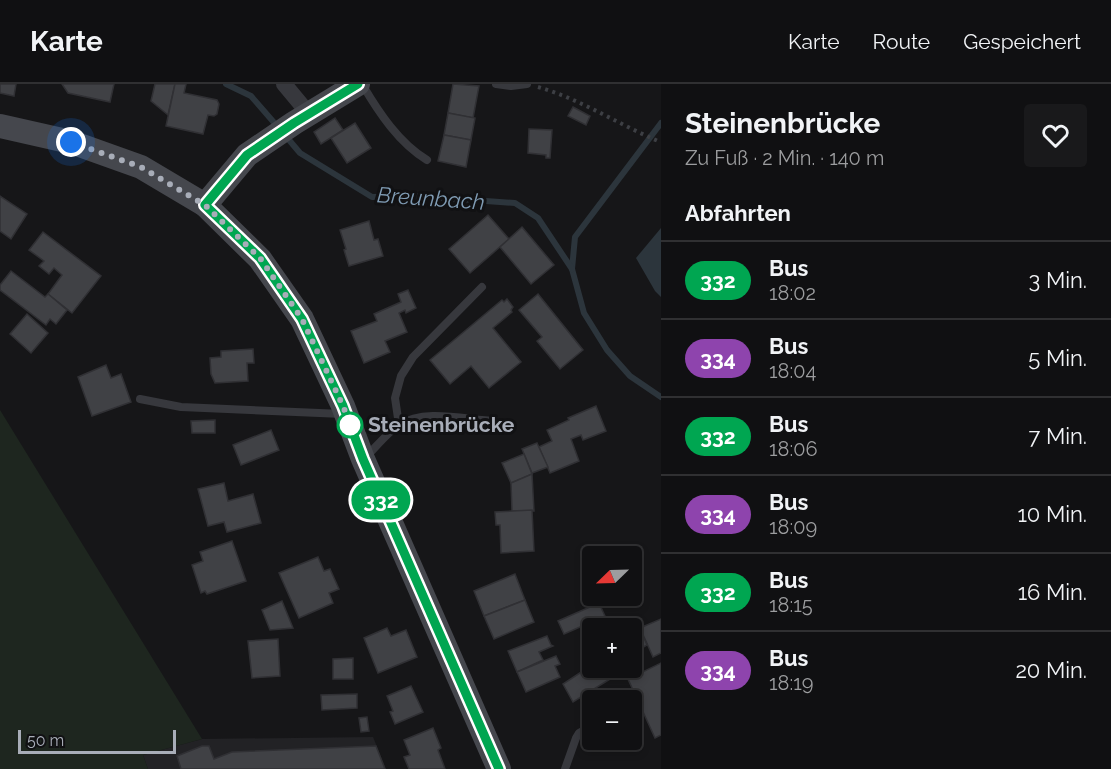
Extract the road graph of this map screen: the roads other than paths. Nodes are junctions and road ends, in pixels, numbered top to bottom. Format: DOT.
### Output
graph roads {
  1 [pos="284,84"];
  2 [pos="360,84"];
  3 [pos="496,84"];
  4 [pos="527,84"];
  5 [pos="301,119"];
  6 [pos="0,126"];
  7 [pos="427,160"];
  8 [pos="205,205"];
  9 [pos="482,286"];
  10 [pos="140,399"];
  11 [pos="346,414"];
  12 [pos="495,421"];
  13 [pos="399,425"];
  14 [pos="363,459"];
  15 [pos="582,731"];
  16 [pos="499,769"];
  17 [pos="565,769"];
  1 -- 5 [label="street"];
  2 -- 5 [label="main road"];
  2 -- 7 [label="lane"];
  3 -- 4 [label="lane"];
  5 -- 8 [label="main road"];
  6 -- 8 [label="main road"];
  8 -- 11 [label="main road"];
  9 -- 13 [label="lane"];
  10 -- 11 [label="lane"];
  11 -- 14 [label="main road"];
  12 -- 13 [label="lane"];
  13 -- 14 [label="lane"];
  14 -- 16 [label="main road"];
  15 -- 17 [label="lane"];
}
